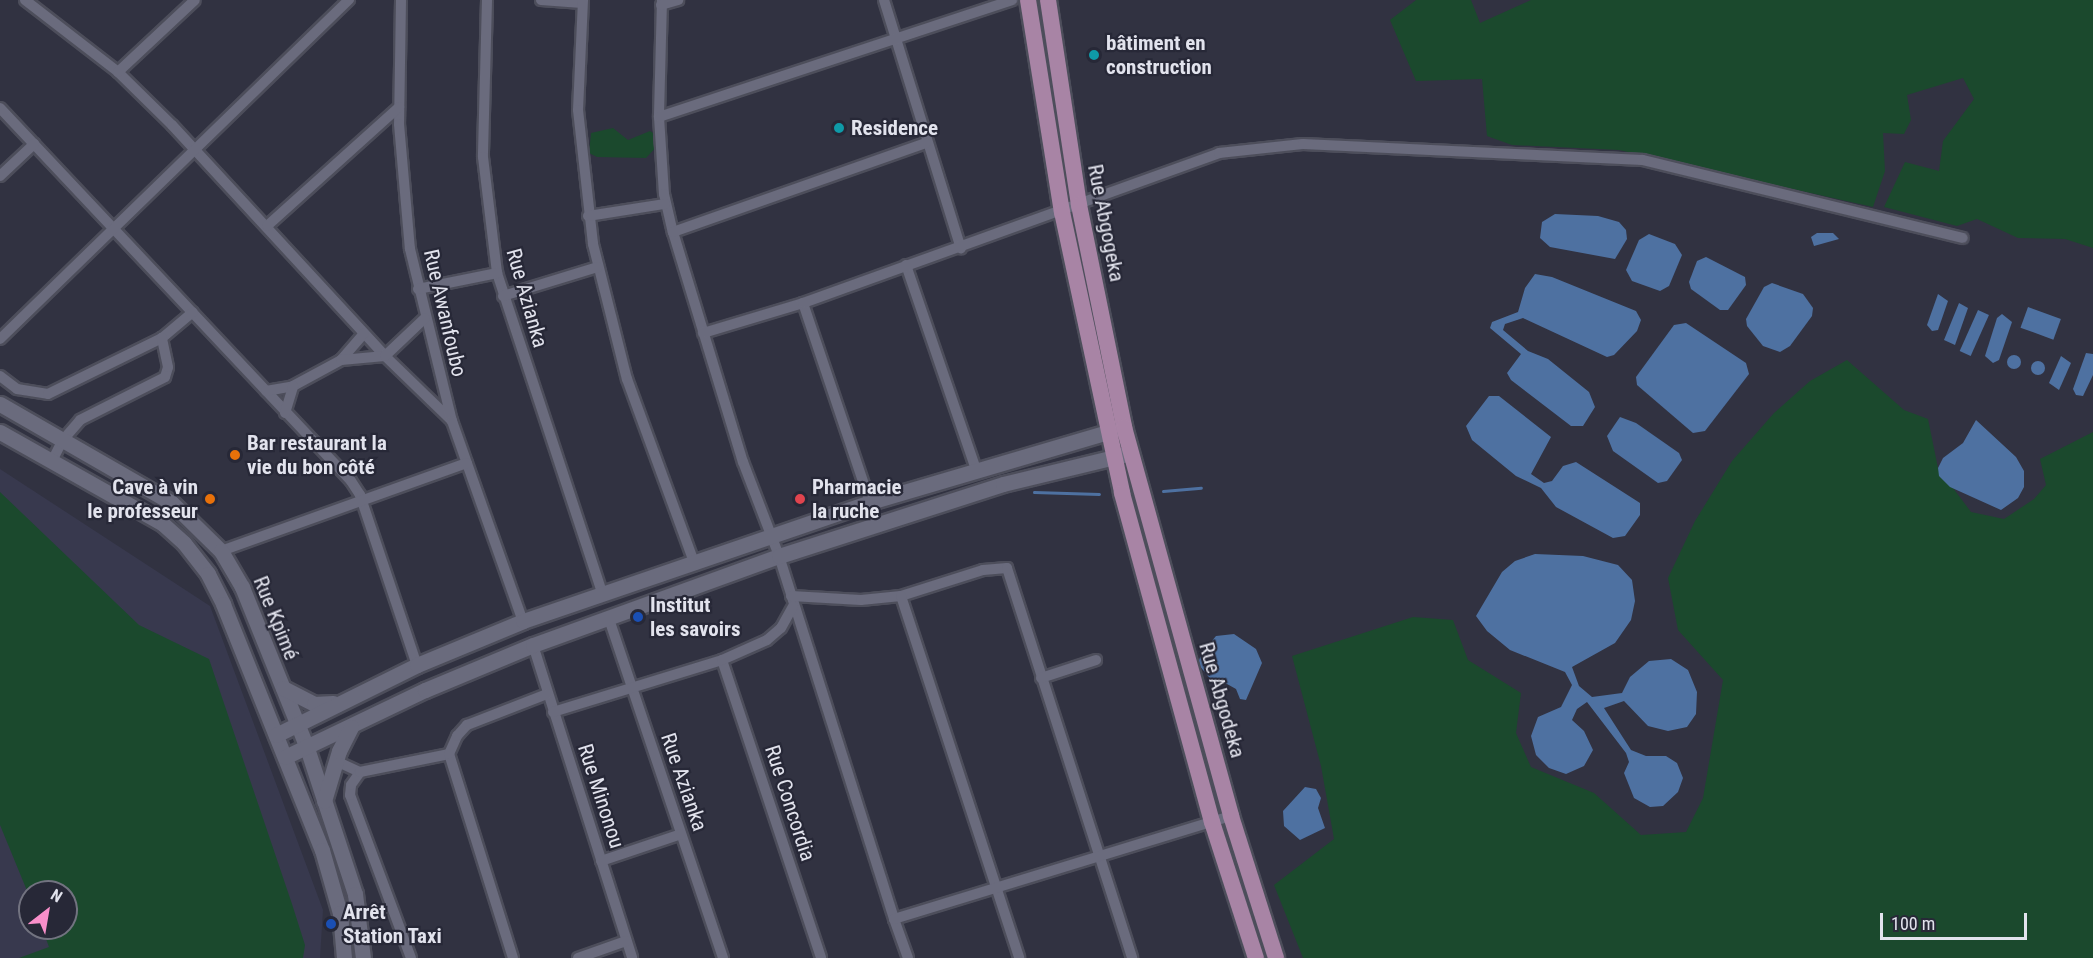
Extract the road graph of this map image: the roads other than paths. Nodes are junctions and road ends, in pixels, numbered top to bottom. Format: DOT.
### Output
graph roads {
  1 [pos="26,0"];
  2 [pos="349,0"];
  3 [pos="401,0"];
  4 [pos="487,0"];
  5 [pos="542,0"];
  6 [pos="678,0"];
  7 [pos="884,0"];
  8 [pos="1012,0"];
  9 [pos="1028,0"];
  10 [pos="1048,0"];
  11 [pos="193,1"];
  12 [pos="583,1"];
  13 [pos="662,2"];
  14 [pos="896,39"];
  15 [pos="118,72"];
  16 [pos="399,107"];
  17 [pos="0,108"];
  18 [pos="659,117"];
  19 [pos="34,144"];
  20 [pos="926,144"];
  21 [pos="195,149"];
  22 [pos="0,176"];
  23 [pos="665,204"];
  24 [pos="1078,206"];
  25 [pos="1062,212"];
  26 [pos="588,216"];
  27 [pos="267,226"];
  28 [pos="112,228"];
  29 [pos="673,232"];
  30 [pos="1964,238"];
  31 [pos="961,248"];
  32 [pos="906,265"];
  33 [pos="598,267"];
  34 [pos="497,273"];
  35 [pos="418,289"];
  36 [pos="503,296"];
  37 [pos="803,303"];
  38 [pos="193,312"];
  39 [pos="425,318"];
  40 [pos="703,333"];
  41 [pos="364,334"];
  42 [pos="162,338"];
  43 [pos="0,339"];
  44 [pos="385,356"];
  45 [pos="340,360"];
  46 [pos="0,376"];
  47 [pos="293,386"];
  48 [pos="266,391"];
  49 [pos="0,404"];
  50 [pos="285,413"];
  51 [pos="452,421"];
  52 [pos="1124,427"];
  53 [pos="1107,431"];
  54 [pos="0,432"];
  55 [pos="62,441"];
  56 [pos="1122,455"];
  57 [pos="51,463"];
  58 [pos="467,464"];
  59 [pos="976,470"];
  60 [pos="362,500"];
  61 [pos="870,502"];
  62 [pos="772,536"];
  63 [pos="221,551"];
  64 [pos="779,556"];
  65 [pos="695,565"];
  66 [pos="603,595"];
  67 [pos="901,596"];
  68 [pos="792,601"];
  69 [pos="609,619"];
  70 [pos="523,621"];
  71 [pos="533,645"];
  72 [pos="722,660"];
  73 [pos="1096,660"];
  74 [pos="417,665"];
  75 [pos="1041,678"];
  76 [pos="283,688"];
  77 [pos="632,688"];
  78 [pos="547,694"];
  79 [pos="341,703"];
  80 [pos="554,712"];
  81 [pos="297,724"];
  82 [pos="351,727"];
  83 [pos="276,735"];
  84 [pos="307,748"];
  85 [pos="449,753"];
  86 [pos="285,758"];
  87 [pos="336,761"];
  88 [pos="360,772"];
  89 [pos="324,801"];
  90 [pos="1231,816"];
  91 [pos="1212,822"];
  92 [pos="681,834"];
  93 [pos="1097,855"];
  94 [pos="601,861"];
  95 [pos="995,887"];
  96 [pos="894,919"];
  97 [pos="626,941"];
  98 [pos="344,958"];
  99 [pos="363,958"];
  100 [pos="411,958"];
  101 [pos="513,958"];
  102 [pos="578,958"];
  103 [pos="632,958"];
  104 [pos="723,958"];
  105 [pos="820,958"];
  106 [pos="908,958"];
  107 [pos="1019,958"];
  108 [pos="1132,958"];
  109 [pos="1256,958"];
  110 [pos="1276,958"];
  1 -- 15 [label="street"];
  2 -- 21 [label="street"];
  3 -- 16 [label="street, Rue Awanfoubo"];
  4 -- 34 [label="street, Rue Azianka"];
  5 -- 12 [label="street"];
  6 -- 13 [label="street"];
  7 -- 14 [label="street"];
  8 -- 14 [label="street"];
  9 -- 25 [label="main road, Rue Abgogeka"];
  10 -- 24 [label="main road, Rue Abgogeka"];
  11 -- 15 [label="street"];
  12 -- 26 [label="street"];
  13 -- 18 [label="street"];
  14 -- 18 [label="street"];
  14 -- 20 [label="street"];
  15 -- 21 [label="street"];
  16 -- 27 [label="street"];
  16 -- 35 [label="street, Rue Awanfoubo"];
  17 -- 19 [label="street"];
  18 -- 23 [label="street"];
  19 -- 22 [label="street"];
  19 -- 28 [label="street"];
  20 -- 29 [label="street"];
  20 -- 31 [label="street"];
  21 -- 27 [label="street"];
  21 -- 28 [label="street"];
  23 -- 26 [label="street"];
  23 -- 29 [label="street"];
  24 -- 25 [label="street"];
  24 -- 30 [label="street"];
  24 -- 52 [label="main road, Rue Abgogeka"];
  25 -- 31 [label="street"];
  25 -- 53 [label="main road, Rue Abgogeka"];
  26 -- 33 [label="street"];
  27 -- 41 [label="street"];
  28 -- 38 [label="street"];
  28 -- 43 [label="street"];
  29 -- 40 [label="street"];
  31 -- 32 [label="street"];
  32 -- 37 [label="street"];
  32 -- 59 [label="street"];
  33 -- 36 [label="street"];
  33 -- 65 [label="street"];
  34 -- 35 [label="street"];
  34 -- 36 [label="street, Rue Azianka"];
  35 -- 39 [label="street, Rue Awanfoubo"];
  36 -- 66 [label="street, Rue Azianka"];
  37 -- 40 [label="street"];
  37 -- 61 [label="street"];
  38 -- 42 [label="street"];
  38 -- 48 [label="street"];
  39 -- 44 [label="street"];
  39 -- 51 [label="street, Rue Awanfoubo"];
  40 -- 62 [label="street"];
  41 -- 44 [label="street"];
  41 -- 45 [label="street"];
  42 -- 46 [label="street"];
  42 -- 55 [label="street"];
  44 -- 45 [label="street"];
  44 -- 51 [label="street"];
  45 -- 47 [label="street"];
  47 -- 48 [label="street"];
  47 -- 50 [label="street"];
  48 -- 50 [label="street"];
  49 -- 55 [label="main road, Rue Kpimé"];
  50 -- 60 [label="street"];
  51 -- 58 [label="street, Rue Awanfoubo"];
  52 -- 53 [label="main road"];
  52 -- 56 [label="main road, Rue Abgogeka"];
  53 -- 56 [label="main road, Rue Abgogeka"];
  53 -- 59 [label="main road"];
  54 -- 57 [label="main road, Rue Kpimé"];
  55 -- 57 [label="street"];
  55 -- 63 [label="main road, Rue Kpimé"];
  56 -- 64 [label="main road"];
  56 -- 90 [label="main road, Rue Abgodeka"];
  56 -- 91 [label="main road, Rue Abgodeka"];
  57 -- 83 [label="main road, Rue Kpimé"];
  58 -- 60 [label="street"];
  58 -- 70 [label="street, Rue Awanfoubo"];
  59 -- 61 [label="main road"];
  60 -- 63 [label="street"];
  60 -- 74 [label="street"];
  61 -- 62 [label="main road"];
  62 -- 64 [label="street"];
  62 -- 65 [label="main road"];
  63 -- 76 [label="main road, Rue Kpimé"];
  64 -- 68 [label="street"];
  64 -- 69 [label="main road"];
  65 -- 66 [label="main road"];
  66 -- 70 [label="main road"];
  67 -- 68 [label="street"];
  67 -- 75 [label="street"];
  67 -- 95 [label="street"];
  68 -- 72 [label="street"];
  68 -- 96 [label="street"];
  69 -- 71 [label="main road"];
  69 -- 77 [label="street, Rue Azianka"];
  70 -- 74 [label="main road"];
  71 -- 78 [label="street, Rue Minonou"];
  71 -- 82 [label="main road"];
  72 -- 77 [label="street"];
  72 -- 105 [label="street, Rue Concordia"];
  73 -- 75 [label="street"];
  74 -- 79 [label="main road"];
  75 -- 93 [label="street"];
  76 -- 79 [label="main road"];
  76 -- 81 [label="main road, Rue Kpimé"];
  77 -- 80 [label="street"];
  77 -- 92 [label="street, Rue Azianka"];
  78 -- 80 [label="street, Rue Minonou"];
  78 -- 85 [label="street"];
  79 -- 81 [label="main road"];
  80 -- 94 [label="street, Rue Minonou"];
  81 -- 83 [label="main road"];
  81 -- 84 [label="main road, Rue Kpimé"];
  82 -- 84 [label="main road"];
  82 -- 87 [label="main road"];
  83 -- 86 [label="main road, Rue Kpimé"];
  84 -- 86 [label="main road"];
  84 -- 89 [label="main road, Rue Kpimé"];
  85 -- 88 [label="street"];
  85 -- 101 [label="street"];
  86 -- 98 [label="main road, Rue Kpimé"];
  87 -- 88 [label="street"];
  87 -- 89 [label="main road"];
  88 -- 100 [label="street"];
  89 -- 99 [label="main road, Rue Kpimé"];
  90 -- 91 [label="street"];
  90 -- 110 [label="main road, Rue Abgodeka"];
  91 -- 93 [label="street"];
  91 -- 109 [label="main road, Rue Abgodeka"];
  92 -- 94 [label="street"];
  92 -- 104 [label="street, Rue Azianka"];
  93 -- 95 [label="street"];
  93 -- 108 [label="street"];
  94 -- 97 [label="street, Rue Minonou"];
  95 -- 96 [label="street"];
  95 -- 107 [label="street"];
  96 -- 106 [label="street"];
  97 -- 102 [label="street"];
  97 -- 103 [label="street, Rue Minonou"];
}
